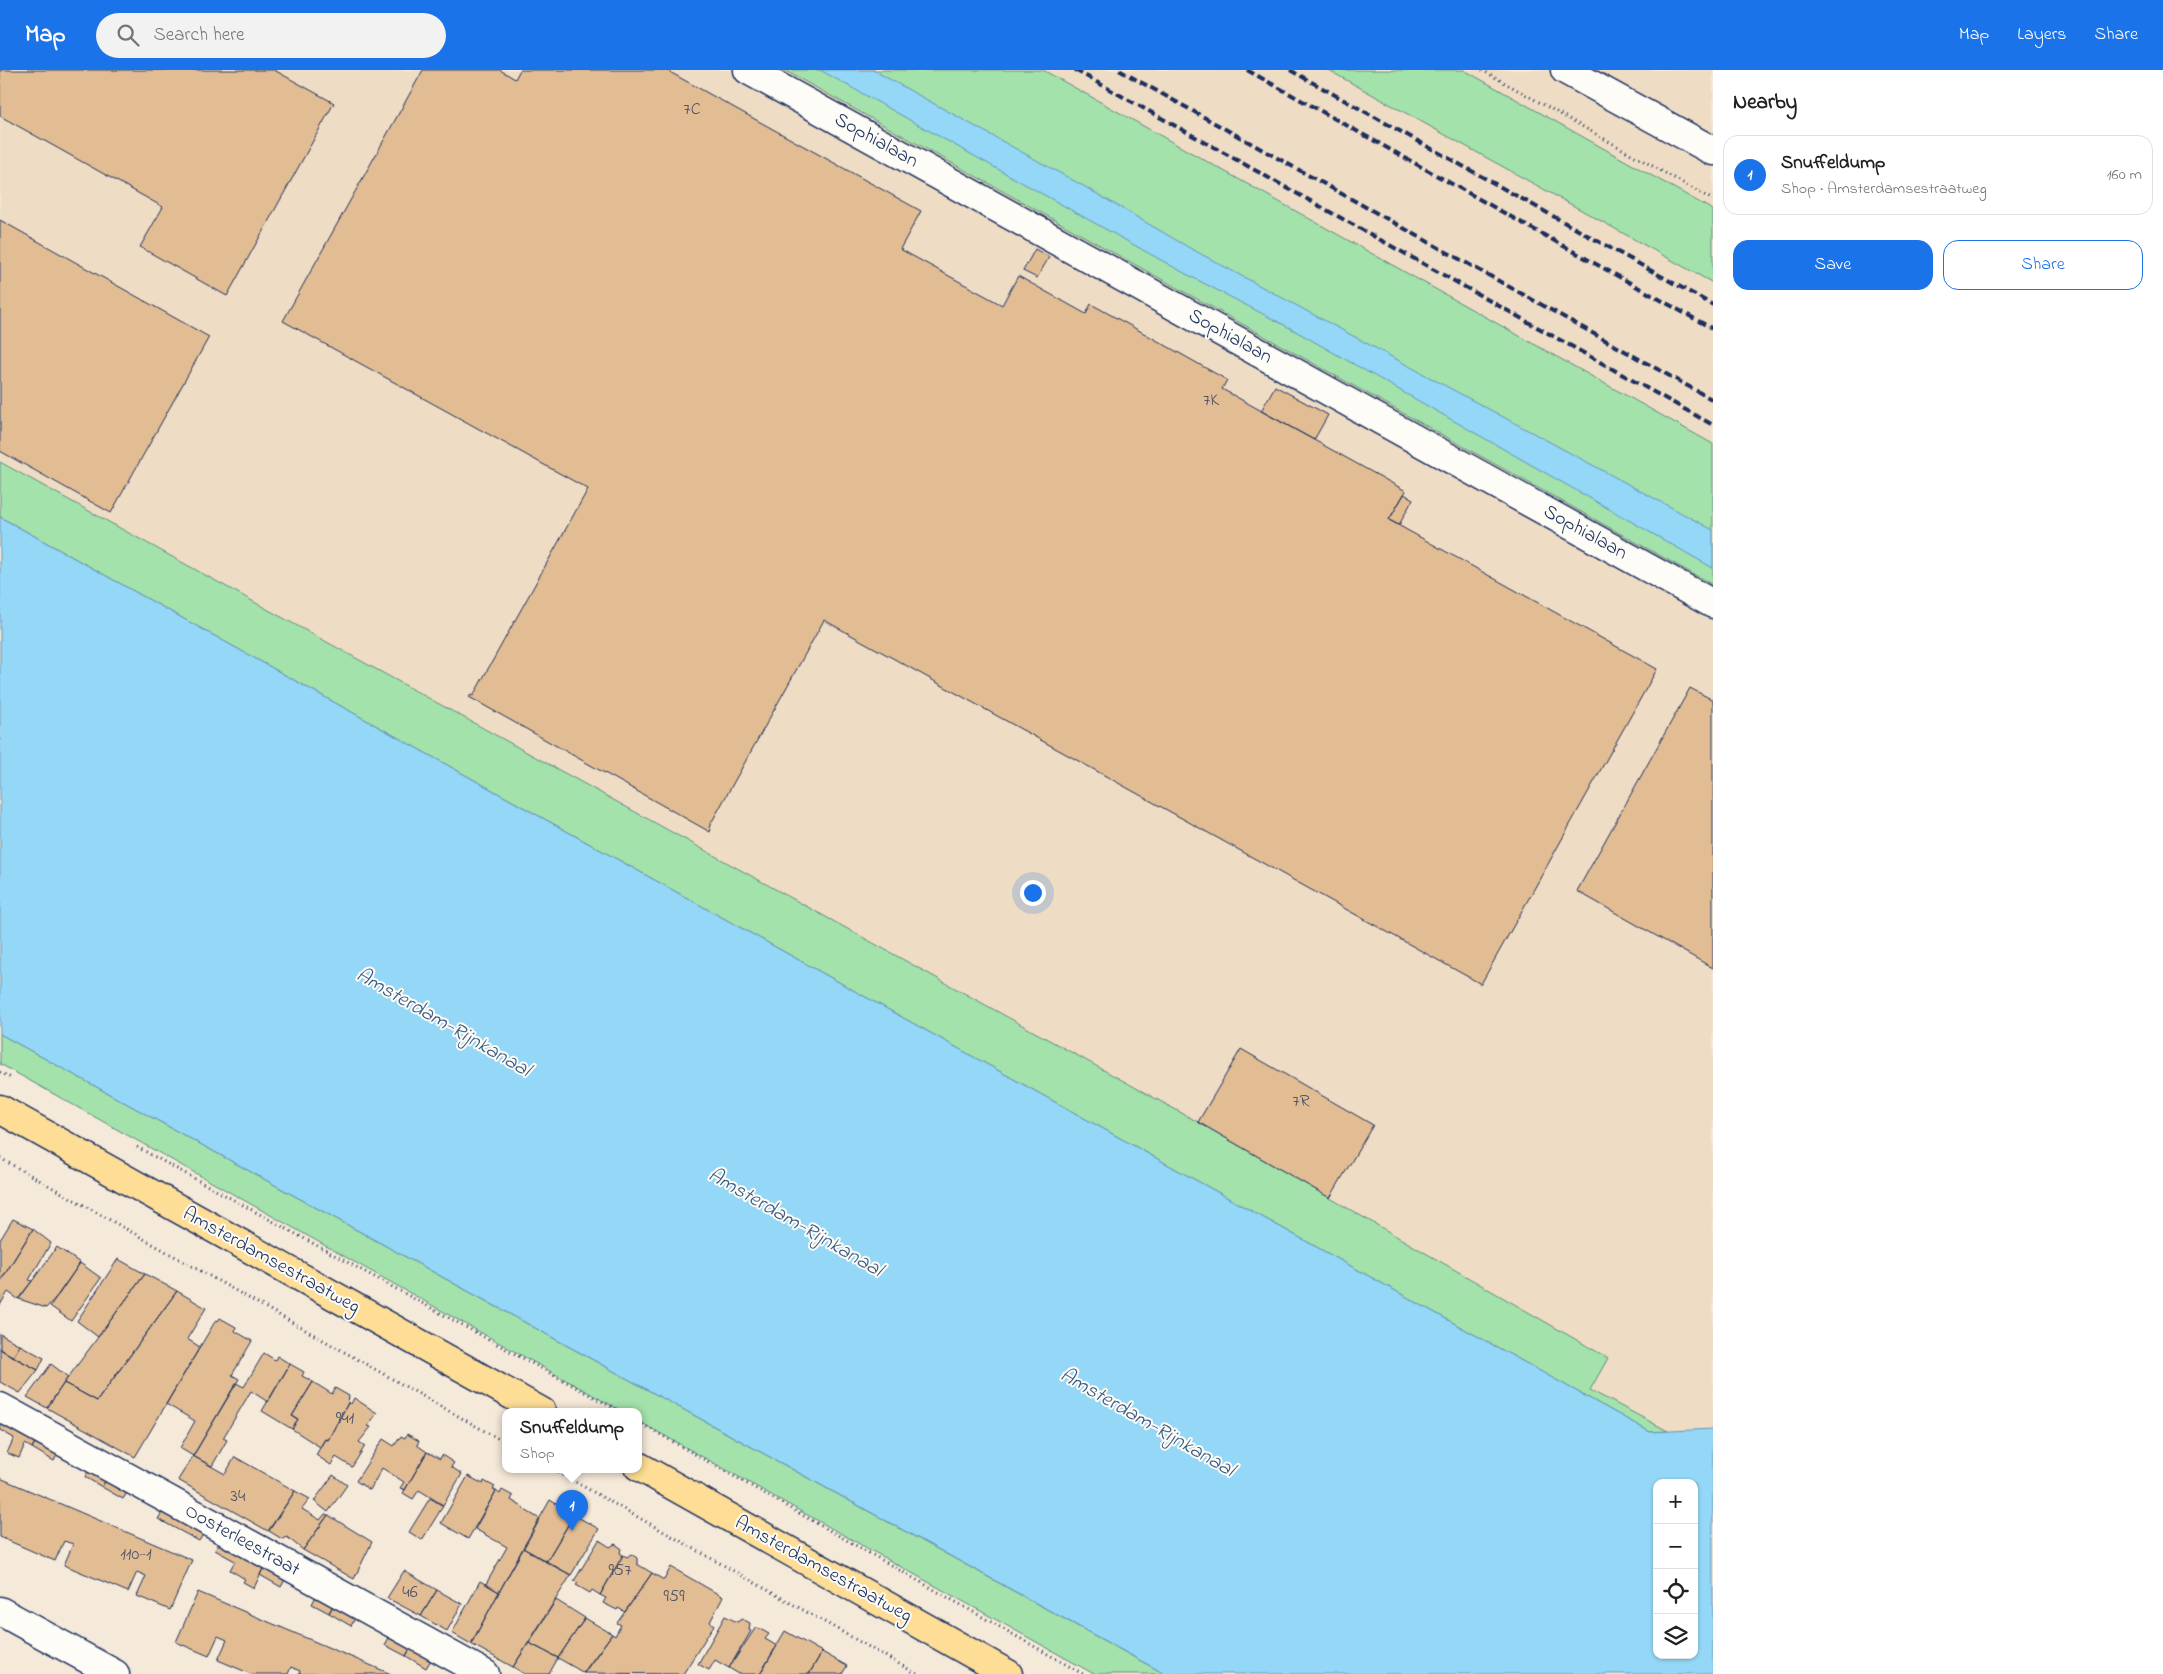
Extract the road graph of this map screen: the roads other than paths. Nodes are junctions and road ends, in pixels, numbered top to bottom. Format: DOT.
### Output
graph roads {
  1 [pos="748,70"];
  2 [pos="1565,70"];
  3 [pos="1713,151"];
  4 [pos="1713,604"];
  5 [pos="0,1109"];
  6 [pos="0,1407"];
  7 [pos="535,1408"];
  8 [pos="642,1468"];
  9 [pos="3,1621"];
  10 [pos="115,1674"];
  11 [pos="485,1674"];
  12 [pos="1008,1674"];
  1 -- 4 [label="street, Sophialaan"];
  2 -- 3 [label="street"];
  5 -- 7 [label="main road, Amsterdamsestraatweg"];
  6 -- 11 [label="street, Oosterleestraat"];
  8 -- 12 [label="main road, Amsterdamsestraatweg"];
  9 -- 10 [label="street"];
}
